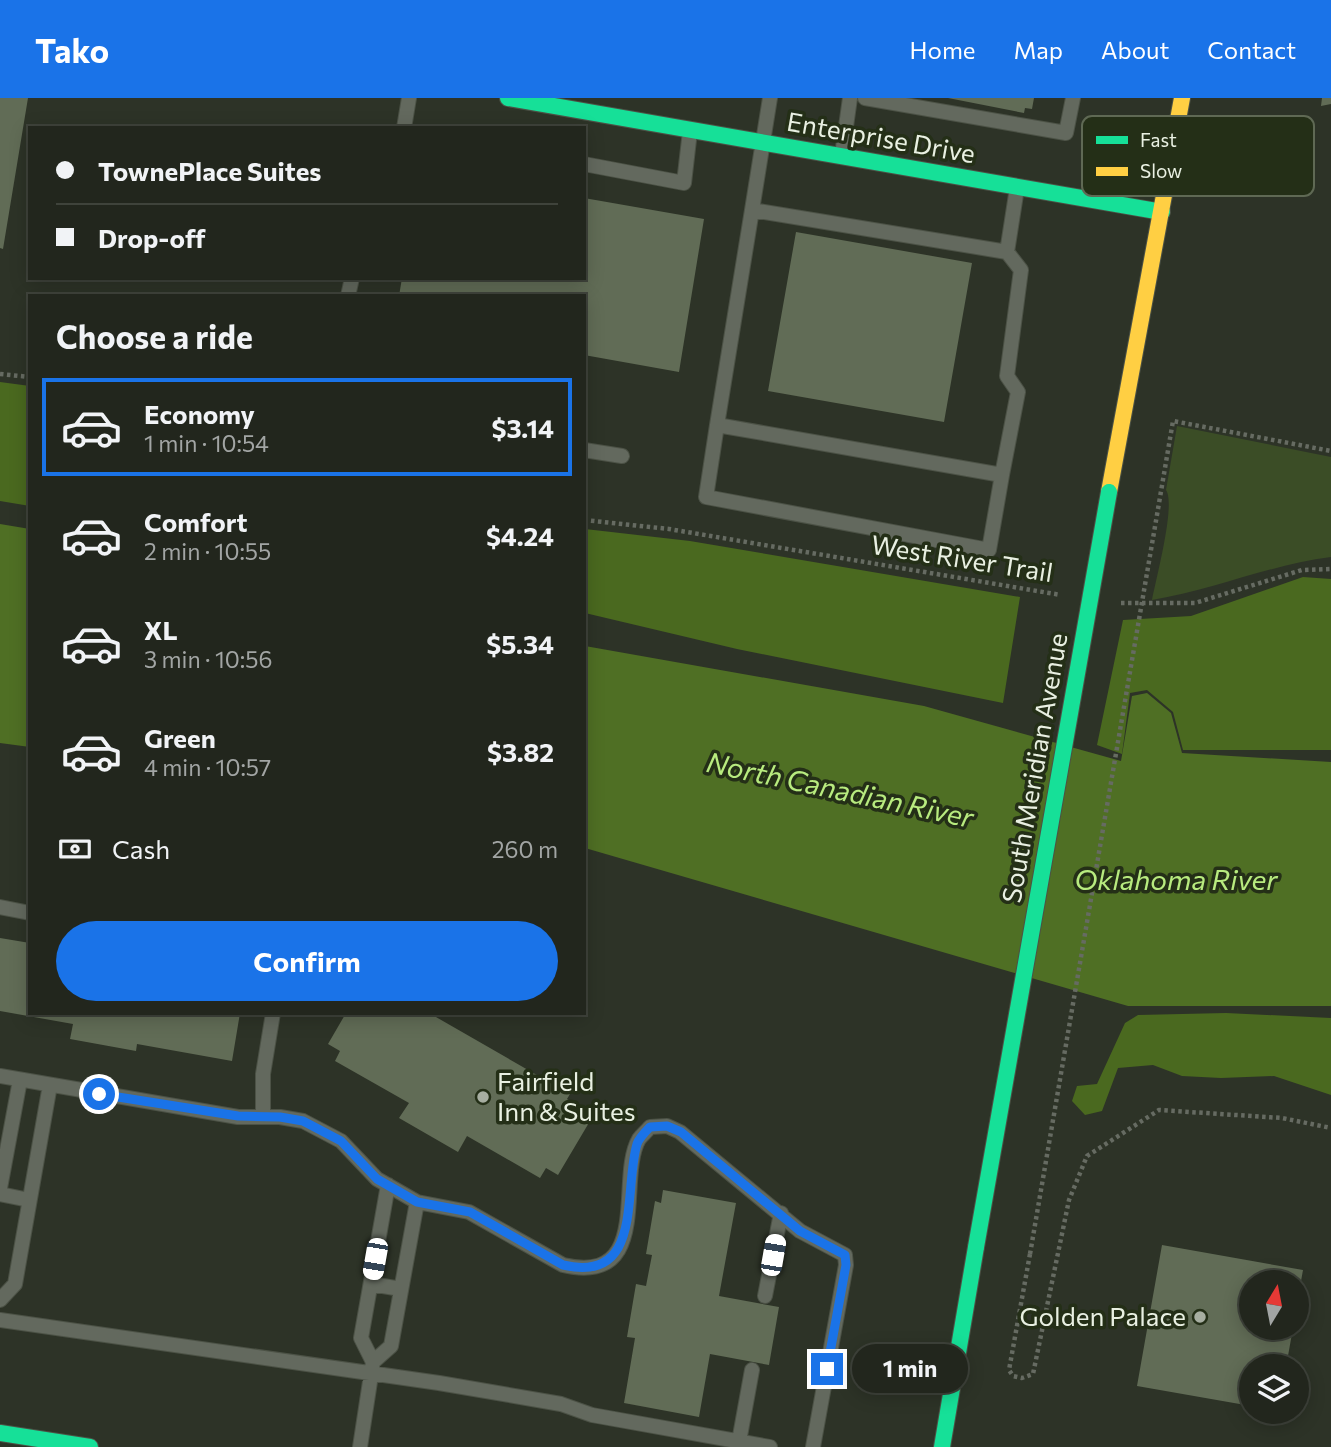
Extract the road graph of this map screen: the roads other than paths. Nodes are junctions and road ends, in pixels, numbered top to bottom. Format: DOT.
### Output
graph roads {
  1 [pos="410,98"];
  2 [pos="508,98"];
  3 [pos="769,98"];
  4 [pos="850,98"];
  5 [pos="865,98"];
  6 [pos="1073,98"];
  7 [pos="1182,98"];
  8 [pos="1179,116"];
  9 [pos="404,126"];
  10 [pos="690,130"];
  11 [pos="762,142"];
  12 [pos="841,156"];
  13 [pos="586,164"];
  14 [pos="1017,187"];
  15 [pos="1165,196"];
  16 [pos="752,210"];
  17 [pos="1162,212"];
  18 [pos="1007,252"];
  19 [pos="717,425"];
  20 [pos="586,450"];
  21 [pos="622,456"];
  22 [pos="1002,475"];
  23 [pos="0,907"];
  24 [pos="28,913"];
  25 [pos="273,1015"];
  26 [pos="0,1076"];
  27 [pos="20,1080"];
  28 [pos="50,1085"];
  29 [pos="263,1117"];
  30 [pos="388,1185"];
  31 [pos="0,1188"];
  32 [pos="0,1195"];
  33 [pos="29,1200"];
  34 [pos="417,1202"];
  35 [pos="781,1213"];
  36 [pos="371,1284"];
  37 [pos="401,1289"];
  38 [pos="765,1296"];
  39 [pos="0,1300"];
  40 [pos="0,1320"];
  41 [pos="372,1367"];
  42 [pos="752,1370"];
  43 [pos="0,1433"];
  44 [pos="739,1444"];
  45 [pos="90,1447"];
  46 [pos="360,1447"];
  47 [pos="770,1447"];
  48 [pos="813,1447"];
  49 [pos="942,1447"];
  1 -- 9 [label="lane"];
  2 -- 10 [label="main road, Enterprise Drive"];
  3 -- 11 [label="lane"];
  4 -- 12 [label="lane"];
  5 -- 6 [label="lane"];
  7 -- 8 [label="main road, South Meridian Avenue"];
  10 -- 11 [label="main road, Enterprise Drive"];
  10 -- 13 [label="lane"];
  11 -- 12 [label="main road, Enterprise Drive"];
  11 -- 16 [label="lane"];
  12 -- 14 [label="main road, Enterprise Drive"];
  14 -- 17 [label="main road, Enterprise Drive"];
  14 -- 18 [label="lane"];
  15 -- 17 [label="main road, South Meridian Avenue"];
  16 -- 18 [label="lane"];
  16 -- 19 [label="lane"];
  17 -- 49 [label="main road, South Meridian Avenue, bridge"];
  18 -- 22 [label="lane"];
  19 -- 22 [label="lane"];
  19 -- 22 [label="lane"];
  20 -- 21 [label="lane"];
  23 -- 24 [label="lane"];
  25 -- 29 [label="lane"];
  26 -- 27 [label="lane"];
  27 -- 28 [label="lane"];
  27 -- 31 [label="lane"];
  28 -- 29 [label="lane"];
  28 -- 33 [label="lane"];
  29 -- 30 [label="lane"];
  30 -- 34 [label="lane"];
  30 -- 36 [label="lane"];
  32 -- 33 [label="lane"];
  33 -- 39 [label="lane"];
  34 -- 35 [label="lane"];
  34 -- 37 [label="lane"];
  35 -- 38 [label="lane"];
  35 -- 48 [label="lane"];
  36 -- 37 [label="lane"];
  36 -- 41 [label="lane"];
  37 -- 41 [label="lane"];
  40 -- 41 [label="lane"];
  41 -- 44 [label="lane"];
  41 -- 46 [label="lane"];
  42 -- 44 [label="lane"];
  43 -- 45 [label="main road"];
  44 -- 47 [label="lane"];
}
